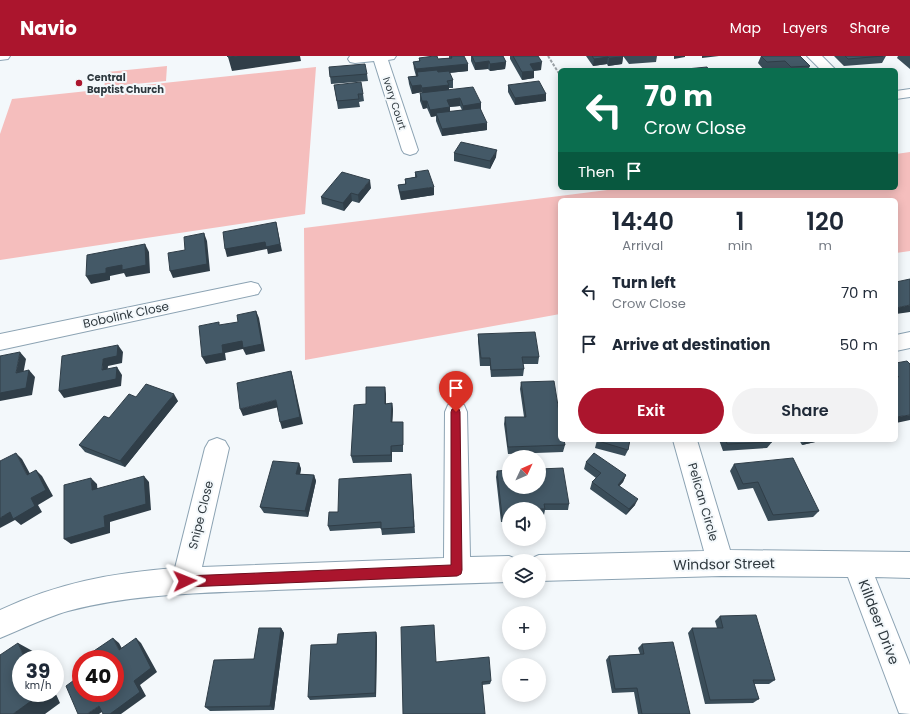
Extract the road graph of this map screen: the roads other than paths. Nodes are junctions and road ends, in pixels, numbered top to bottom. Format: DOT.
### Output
graph roads {
  1 [pos="384,56"];
  2 [pos="814,56"];
  3 [pos="355,59"];
  4 [pos="827,68"];
  5 [pos="910,93"];
  6 [pos="898,95"];
  7 [pos="410,150"];
  8 [pos="252,288"];
  9 [pos="910,340"];
  10 [pos="0,342"];
  11 [pos="898,342"];
  12 [pos="456,412"];
  13 [pos="686,442"];
  14 [pos="217,448"];
  15 [pos="721,563"];
  16 [pos="856,564"];
  17 [pos="910,565"];
  18 [pos="546,568"];
  19 [pos="502,569"];
  20 [pos="457,570"];
  21 [pos="185,581"];
  22 [pos="0,624"];
  23 [pos="910,702"];
  1 -- 3 [label="street"];
  1 -- 7 [label="street, Ivory Court"];
  2 -- 4 [label="street"];
  5 -- 6 [label="street"];
  8 -- 10 [label="street, Bobolink Close"];
  9 -- 11 [label="street"];
  12 -- 20 [label="street"];
  13 -- 15 [label="street, Pelican Circle"];
  14 -- 21 [label="street, Snipe Close"];
  15 -- 16 [label="street, Windsor Street"];
  15 -- 18 [label="street, Windsor Street"];
  16 -- 17 [label="street, Windsor Street"];
  16 -- 23 [label="street, Killdeer Drive"];
  19 -- 20 [label="street"];
  20 -- 21 [label="street"];
  21 -- 22 [label="street"];
}
